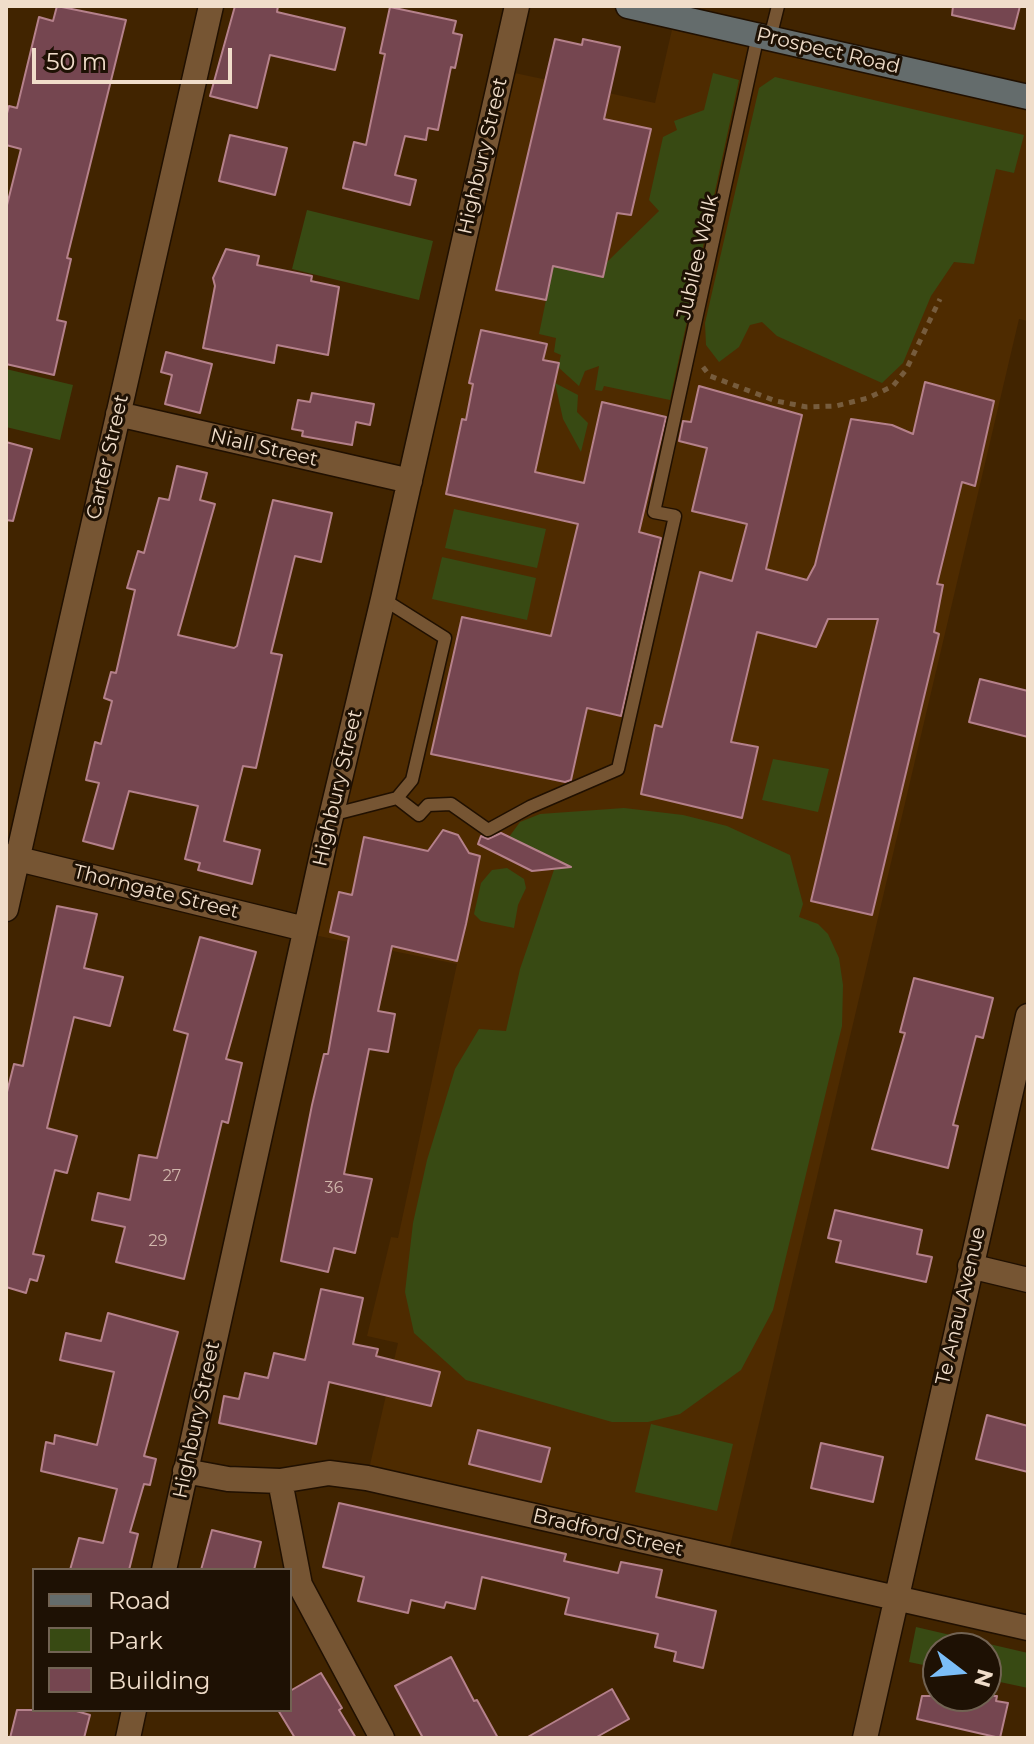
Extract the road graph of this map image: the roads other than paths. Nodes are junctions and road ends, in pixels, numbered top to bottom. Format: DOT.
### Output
graph roads {
  1 [pos="211,6"];
  2 [pos="517,6"];
  3 [pos="628,6"];
  4 [pos="778,6"];
  5 [pos="764,37"];
  6 [pos="1028,97"];
  7 [pos="118,414"];
  8 [pos="410,481"];
  9 [pos="383,599"];
  10 [pos="397,798"];
  11 [pos="331,815"];
  12 [pos="12,856"];
  13 [pos="6,909"];
  14 [pos="305,929"];
  15 [pos="1028,1016"];
  16 [pos="970,1266"];
  17 [pos="1028,1280"];
  18 [pos="185,1471"];
  19 [pos="280,1481"];
  20 [pos="164,1568"];
  21 [pos="895,1596"];
  22 [pos="1028,1628"];
  23 [pos="134,1712"];
  24 [pos="128,1738"];
  25 [pos="382,1738"];
  26 [pos="865,1738"];
  1 -- 7 [label="street, Carter Street"];
  2 -- 8 [label="street, Highbury Street"];
  3 -- 5 [label="main road, Prospect Road"];
  4 -- 5 [label="lane"];
  5 -- 6 [label="main road, Prospect Road"];
  5 -- 10 [label="lane"];
  7 -- 8 [label="street, Niall Street"];
  7 -- 12 [label="street, Carter Street"];
  8 -- 9 [label="street, Highbury Street"];
  9 -- 10 [label="lane"];
  9 -- 11 [label="street, Highbury Street"];
  10 -- 11 [label="lane"];
  11 -- 14 [label="street, Highbury Street"];
  12 -- 13 [label="street, Carter Street"];
  12 -- 14 [label="street, Thorngate Street"];
  14 -- 18 [label="street, Highbury Street"];
  15 -- 16 [label="street, Te Anau Avenue"];
  16 -- 17 [label="street"];
  16 -- 21 [label="street, Te Anau Avenue"];
  18 -- 19 [label="street, Bradford Street"];
  18 -- 20 [label="street, Highbury Street"];
  19 -- 21 [label="street, Bradford Street"];
  19 -- 25 [label="street"];
  21 -- 22 [label="street, Bradford Street"];
  21 -- 26 [label="street, Te Anau Avenue"];
  23 -- 24 [label="street"];
}
